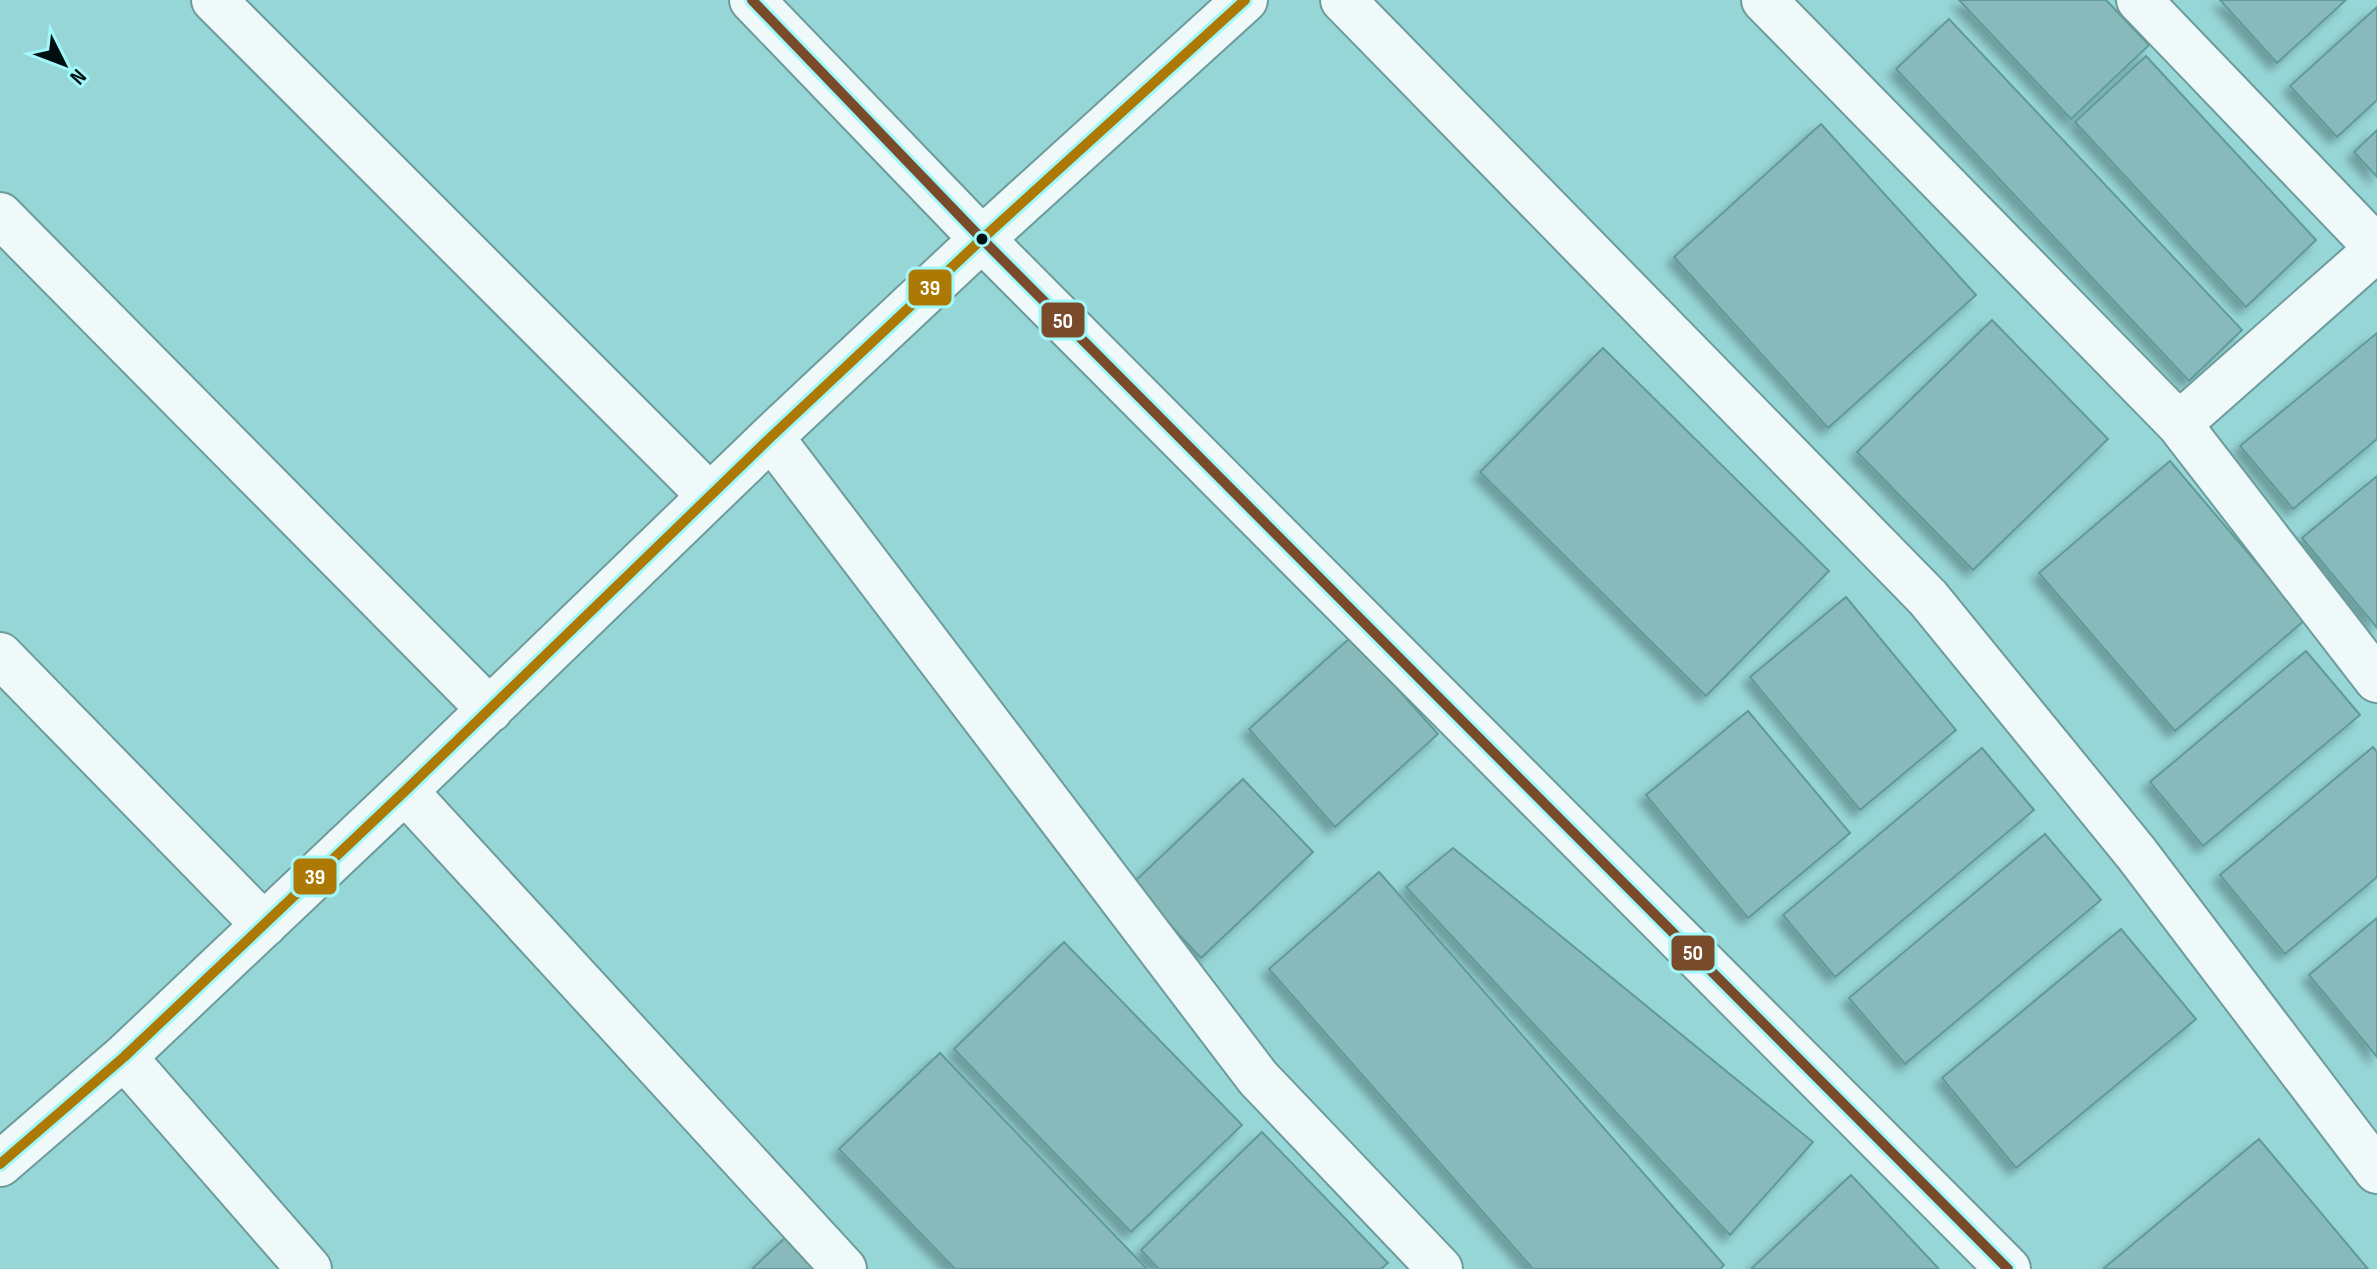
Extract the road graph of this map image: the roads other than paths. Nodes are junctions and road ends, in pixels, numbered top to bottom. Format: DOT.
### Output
graph roads {
  1 [pos="214,0"];
  2 [pos="752,0"];
  3 [pos="1245,0"];
  4 [pos="1343,0"];
  5 [pos="1764,0"];
  6 [pos="2139,0"];
  7 [pos="0,215"];
  8 [pos="982,239"];
  9 [pos="2377,248"];
  10 [pos="2179,424"];
  11 [pos="771,437"];
  12 [pos="710,496"];
  13 [pos="0,655"];
  14 [pos="2377,680"];
  15 [pos="490,710"];
  16 [pos="405,791"];
  17 [pos="264,925"];
  18 [pos="124,1057"];
  19 [pos="0,1164"];
  20 [pos="2377,1171"];
  21 [pos="309,1269"];
  22 [pos="844,1269"];
  23 [pos="1440,1269"];
  24 [pos="2008,1269"];
  1 -- 12 [label="street"];
  2 -- 8 [label="street"];
  3 -- 8 [label="street"];
  4 -- 20 [label="street"];
  5 -- 10 [label="street"];
  6 -- 9 [label="street"];
  7 -- 15 [label="street"];
  8 -- 11 [label="street"];
  8 -- 24 [label="street"];
  9 -- 10 [label="street"];
  10 -- 14 [label="street"];
  11 -- 12 [label="street"];
  11 -- 23 [label="street"];
  12 -- 15 [label="street"];
  13 -- 17 [label="street"];
  15 -- 16 [label="street"];
  16 -- 17 [label="street"];
  16 -- 22 [label="street"];
  17 -- 18 [label="street"];
  18 -- 19 [label="street"];
  18 -- 21 [label="street"];
}
